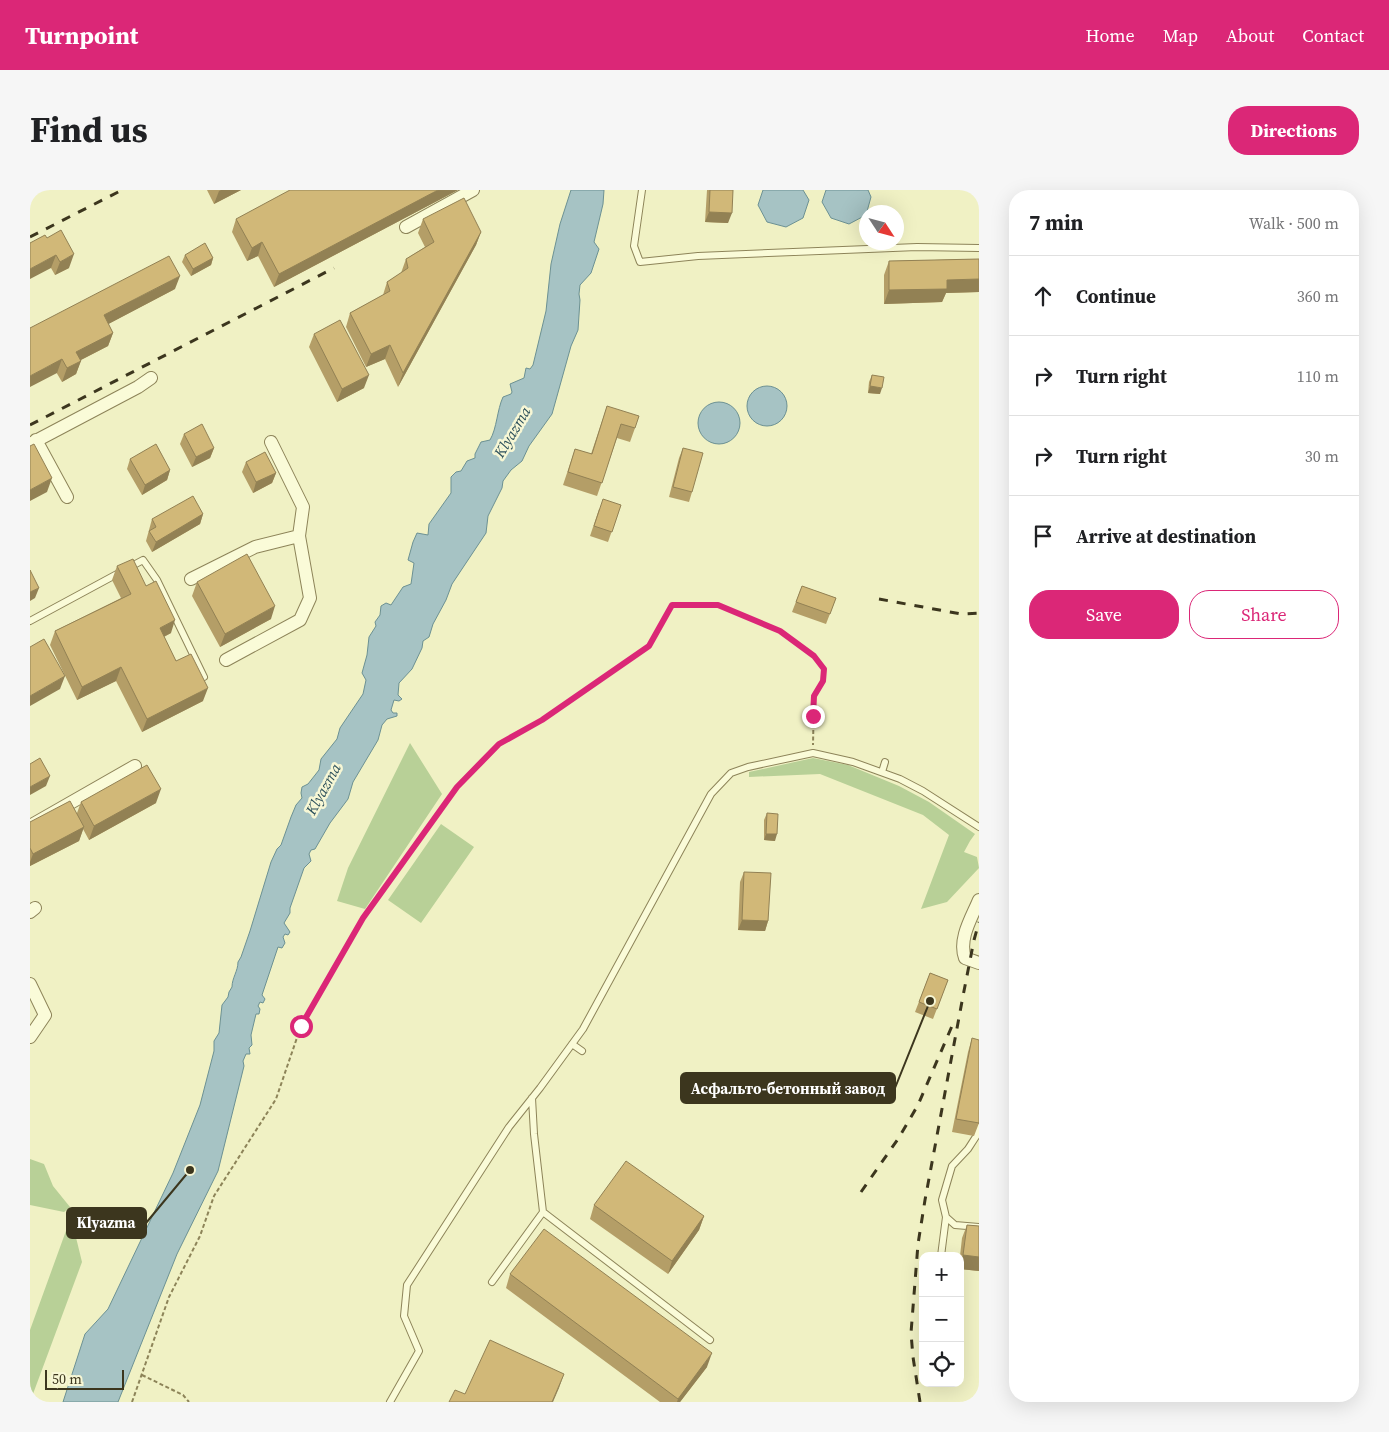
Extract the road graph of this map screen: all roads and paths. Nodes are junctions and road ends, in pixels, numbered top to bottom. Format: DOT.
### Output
graph roads {
  1 [pos="473,190"];
  2 [pos="642,190"];
  3 [pos="406,227"];
  4 [pos="979,248"];
  5 [pos="151,378"];
  6 [pos="33,442"];
  7 [pos="271,442"];
  8 [pos="67,497"];
  9 [pos="299,536"];
  10 [pos="191,579"];
  11 [pos="30,622"];
  12 [pos="226,660"];
  13 [pos="204,677"];
  14 [pos="813,753"];
  15 [pos="885,762"];
  16 [pos="135,766"];
  17 [pos="882,772"];
  18 [pos="30,826"];
  19 [pos="979,827"];
  20 [pos="979,900"];
  21 [pos="979,963"];
  22 [pos="30,984"];
  23 [pos="30,1037"];
  24 [pos="572,1044"];
  25 [pos="582,1052"];
  26 [pos="532,1098"];
  27 [pos="979,1127"];
  28 [pos="543,1212"];
  29 [pos="946,1217"];
  30 [pos="979,1227"];
  31 [pos="942,1252"];
  32 [pos="492,1282"];
  33 [pos="710,1340"];
  34 [pos="142,1375"];
  35 [pos="132,1402"];
  36 [pos="189,1402"];
  37 [pos="390,1402"];
  1 -- 3 [label="street"];
  2 -- 4 [label="lane"];
  5 -- 6 [label="street"];
  6 -- 8 [label="street"];
  7 -- 9 [label="street"];
  9 -- 10 [label="street"];
  9 -- 12 [label="street"];
  11 -- 13 [label="lane"];
  14 -- 17 [label="lane"];
  14 -- 24 [label="lane"];
  14 -- 34 [label="path"];
  15 -- 17 [label="lane"];
  16 -- 18 [label="street"];
  17 -- 19 [label="lane"];
  20 -- 21 [label="street"];
  22 -- 23 [label="street"];
  24 -- 25 [label="lane"];
  24 -- 26 [label="lane"];
  26 -- 28 [label="lane"];
  26 -- 37 [label="lane"];
  27 -- 29 [label="lane"];
  28 -- 32 [label="lane"];
  28 -- 33 [label="lane"];
  29 -- 30 [label="lane"];
  29 -- 31 [label="lane"];
  34 -- 35 [label="path"];
  34 -- 36 [label="path"];
}
